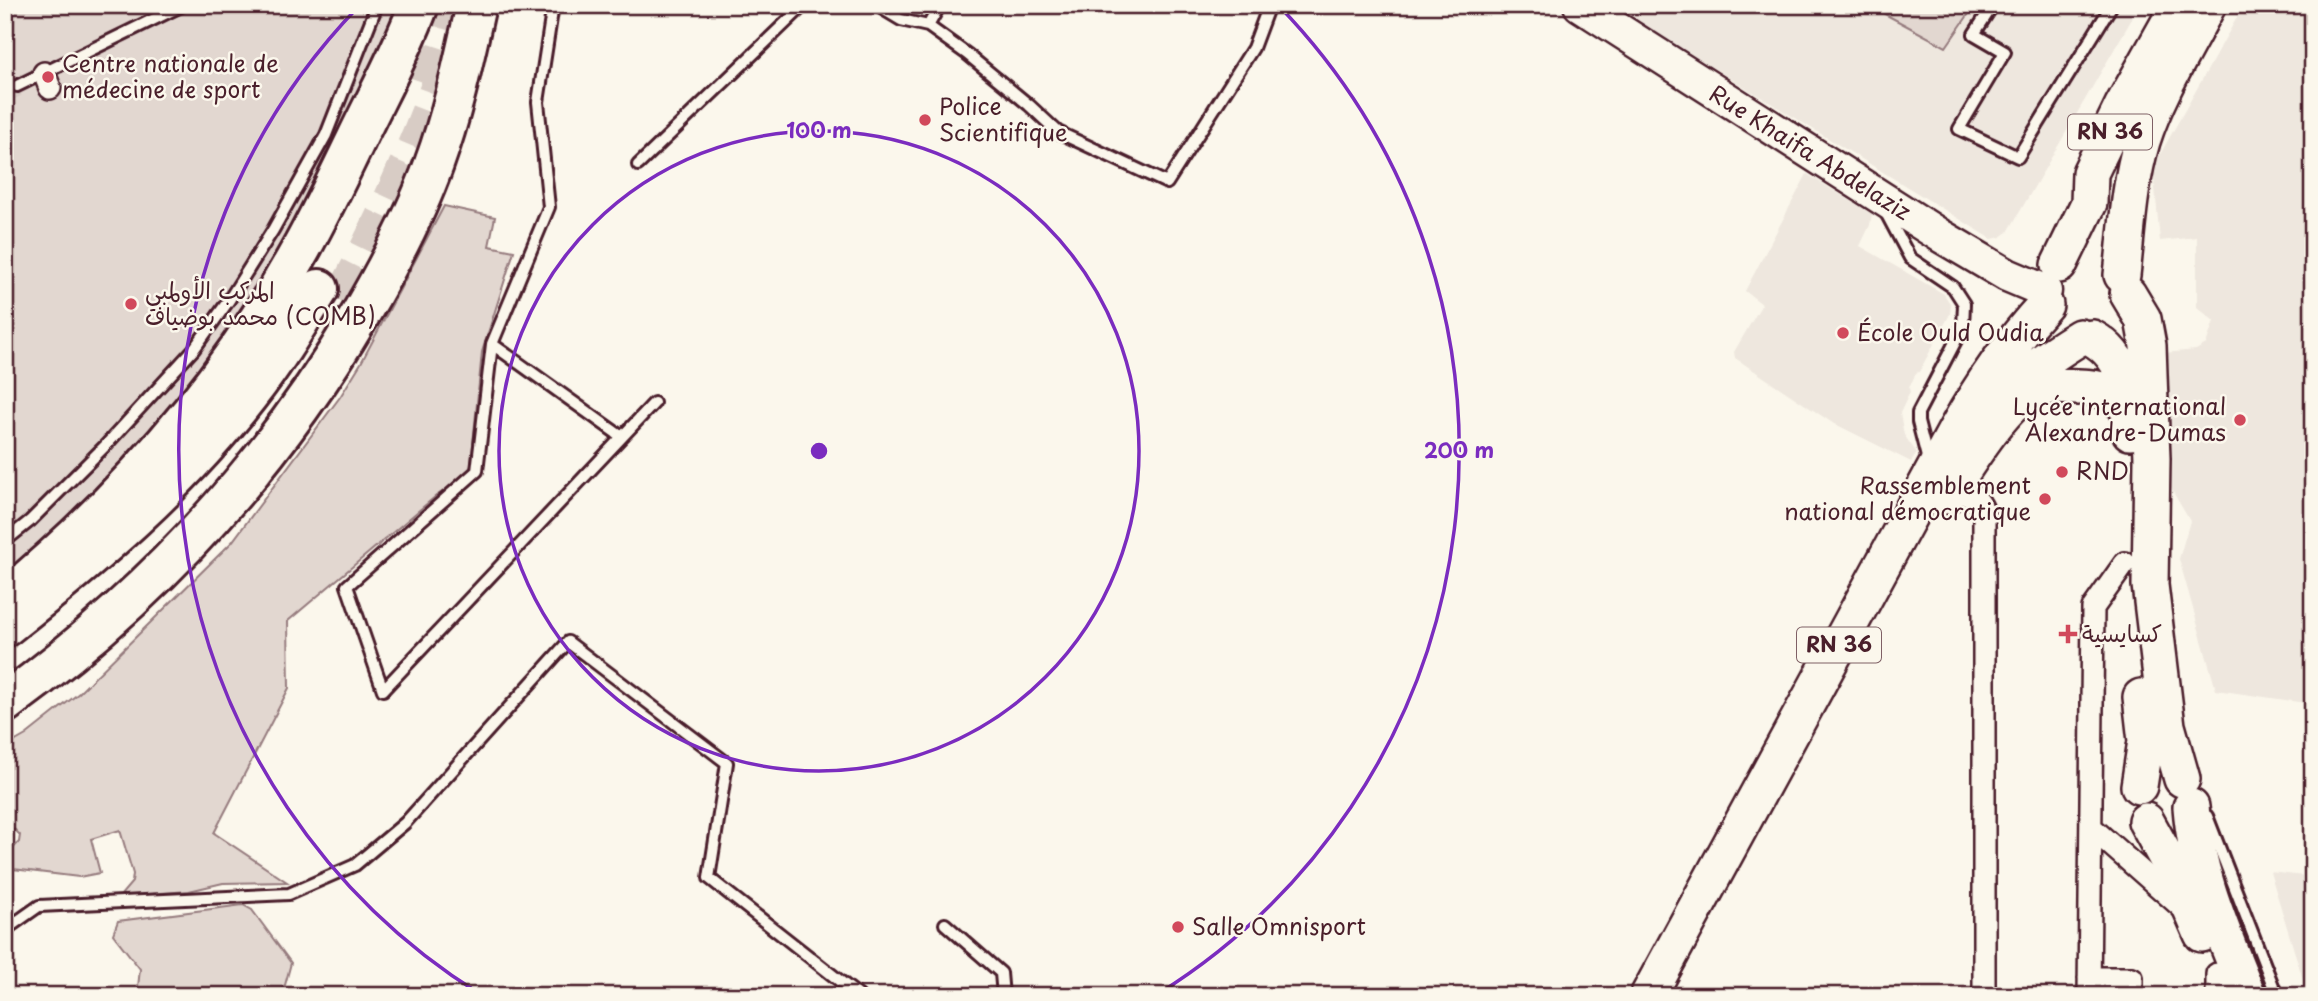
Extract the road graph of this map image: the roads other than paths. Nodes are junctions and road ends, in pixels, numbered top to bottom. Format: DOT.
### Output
graph roads {
  1 [pos="183,5"];
  2 [pos="377,5"];
  3 [pos="418,5"];
  4 [pos="476,5"];
  5 [pos="553,5"];
  6 [pos="804,5"];
  7 [pos="876,5"];
  8 [pos="940,5"];
  9 [pos="1269,5"];
  10 [pos="1580,5"];
  11 [pos="1993,5"];
  12 [pos="2112,5"];
  13 [pos="2179,5"];
  14 [pos="2208,5"];
  15 [pos="928,26"];
  16 [pos="17,86"];
  17 [pos="638,165"];
  18 [pos="1878,196"];
  19 [pos="2125,284"];
  20 [pos="2050,287"];
  21 [pos="2086,337"];
  22 [pos="492,344"];
  23 [pos="654,403"];
  24 [pos="2130,411"];
  25 [pos="621,437"];
  26 [pos="1936,491"];
  27 [pos="5,541"];
  28 [pos="2126,563"];
  29 [pos="5,599"];
  30 [pos="5,627"];
  31 [pos="5,675"];
  32 [pos="5,703"];
  33 [pos="2139,786"];
  34 [pos="2190,791"];
  35 [pos="2146,821"];
  36 [pos="2092,828"];
  37 [pos="945,924"];
  38 [pos="2198,924"];
  39 [pos="5,930"];
  40 [pos="2089,987"];
  41 [pos="2220,989"];
  42 [pos="859,996"];
  43 [pos="1003,996"];
  44 [pos="1648,996"];
  45 [pos="1668,996"];
  46 [pos="1984,996"];
  47 [pos="2132,996"];
  48 [pos="2248,996"];
  49 [pos="2277,996"];
  1 -- 16 [label="lane"];
  2 -- 27 [label="lane"];
  3 -- 29 [label="highway"];
  4 -- 32 [label="highway"];
  5 -- 22 [label="lane"];
  6 -- 17 [label="lane"];
  7 -- 15 [label="lane"];
  8 -- 15 [label="lane"];
  9 -- 15 [label="lane"];
  10 -- 18 [label="street, Rue Khaifa Abdelaziz"];
  11 -- 12 [label="lane"];
  13 -- 20 [label="main road, RN 36"];
  14 -- 19 [label="main road, RN 36"];
  18 -- 20 [label="street, Rue Khaifa Abdelaziz"];
  18 -- 26 [label="lane"];
  19 -- 20 [label="main road"];
  19 -- 21 [label="main road"];
  19 -- 34 [label="main road"];
  20 -- 21 [label="main road"];
  20 -- 26 [label="main road, RN 36"];
  21 -- 24 [label="main road"];
  21 -- 26 [label="main road, RN 36"];
  22 -- 25 [label="lane"];
  22 -- 25 [label="lane"];
  23 -- 25 [label="lane"];
  24 -- 26 [label="main road, RN 36"];
  24 -- 28 [label="main road"];
  26 -- 44 [label="main road, RN 36"];
  26 -- 45 [label="main road, RN 36"];
  26 -- 46 [label="street"];
  28 -- 33 [label="main road"];
  28 -- 36 [label="street"];
  30 -- 31 [label="highway"];
  33 -- 34 [label="main road"];
  33 -- 35 [label="main road"];
  34 -- 35 [label="main road"];
  34 -- 48 [label="main road"];
  34 -- 49 [label="lane"];
  35 -- 38 [label="main road"];
  36 -- 38 [label="street"];
  36 -- 40 [label="street"];
  37 -- 43 [label="lane"];
  38 -- 41 [label="main road"];
  39 -- 42 [label="lane"];
  40 -- 47 [label="street"];
}
